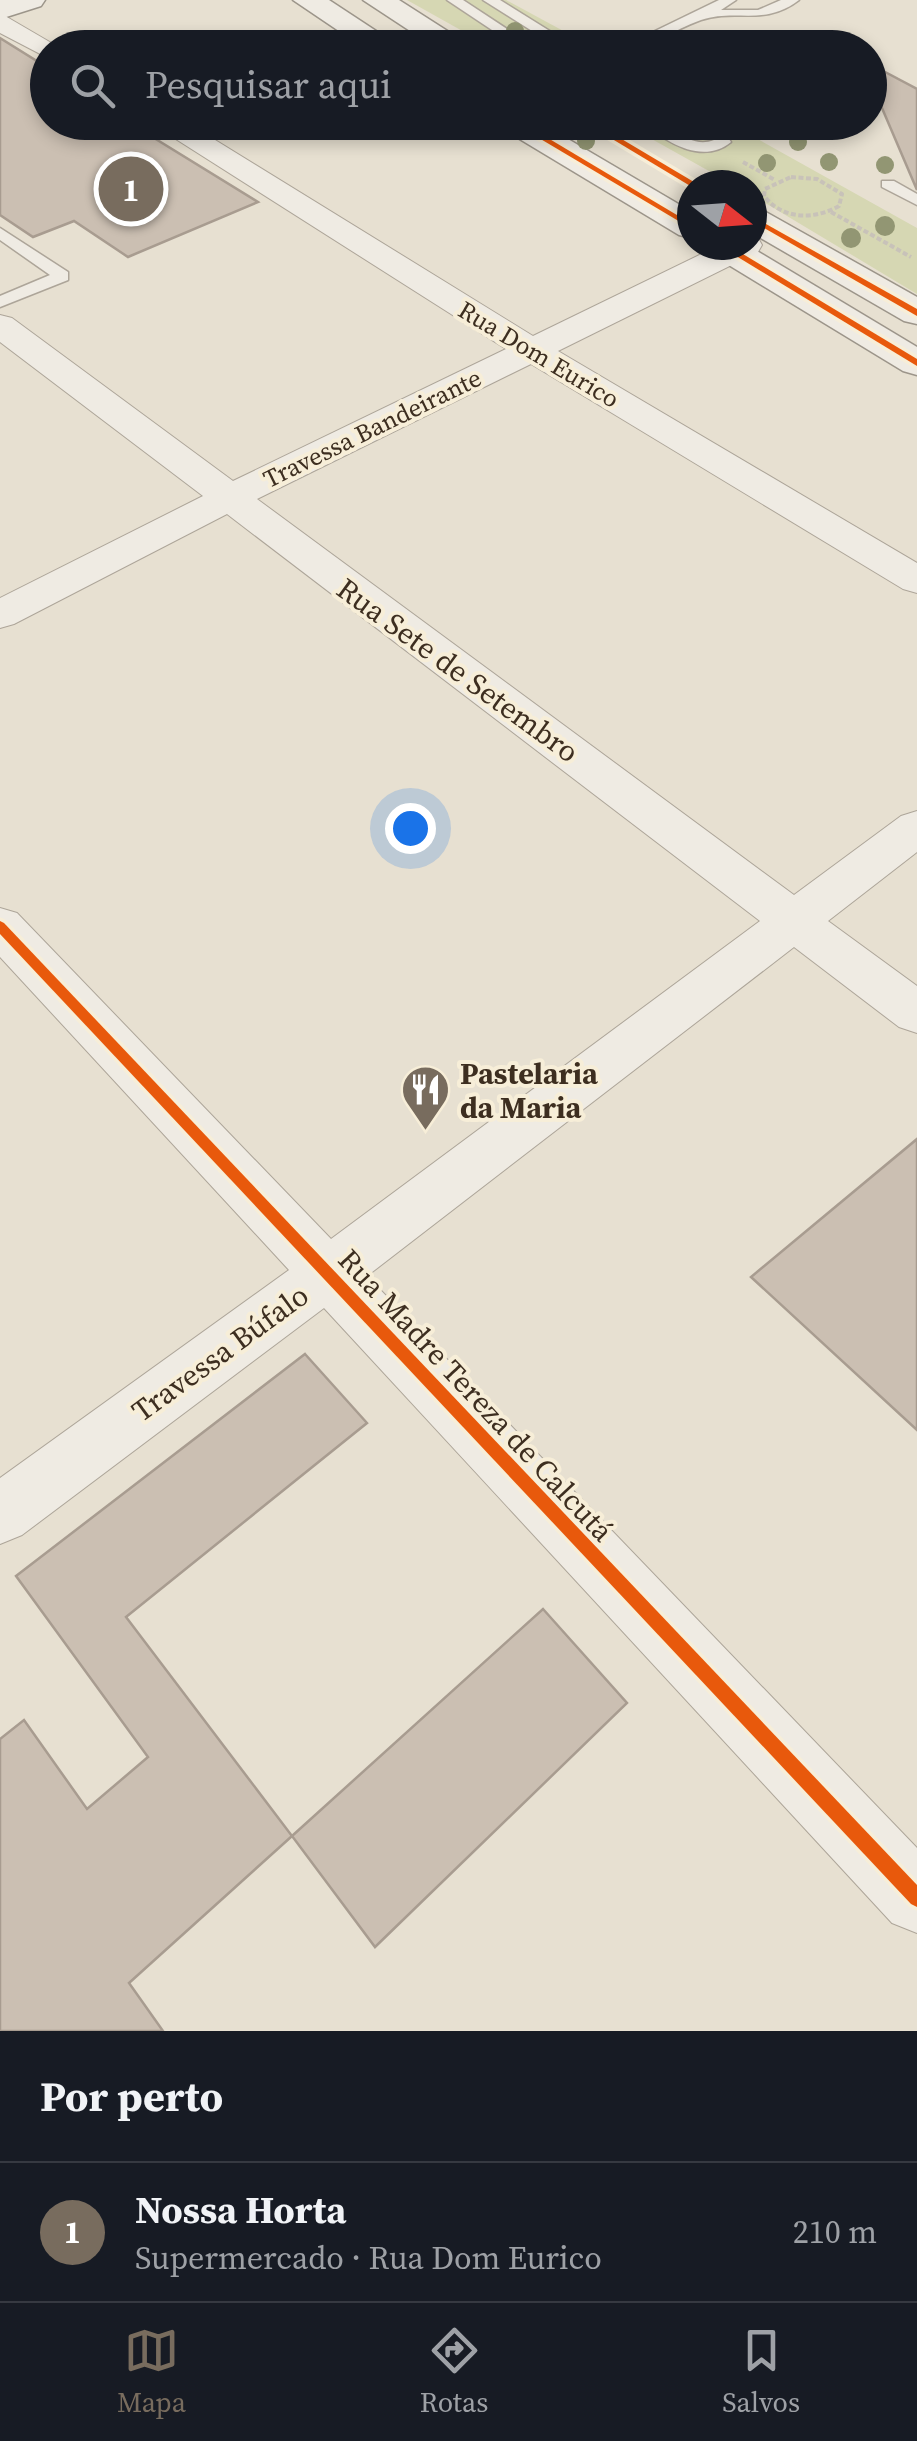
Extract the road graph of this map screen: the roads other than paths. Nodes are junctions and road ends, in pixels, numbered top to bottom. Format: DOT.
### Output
graph roads {
  1 [pos="30,0"];
  2 [pos="308,0"];
  3 [pos="378,0"];
  4 [pos="454,0"];
  5 [pos="490,0"];
  6 [pos="729,0"];
  7 [pos="792,0"];
  8 [pos="0,10"];
  9 [pos="703,14"];
  10 [pos="0,21"];
  11 [pos="357,30"];
  12 [pos="429,30"];
  13 [pos="501,30"];
  14 [pos="540,30"];
  15 [pos="667,30"];
  16 [pos="30,39"];
  17 [pos="193,140"];
  18 [pos="545,140"];
  19 [pos="618,140"];
  20 [pos="680,140"];
  21 [pos="723,140"];
  22 [pos="677,174"];
  23 [pos="888,184"];
  24 [pos="917,200"];
  25 [pos="677,219"];
  26 [pos="0,233"];
  27 [pos="767,248"];
  28 [pos="767,254"];
  29 [pos="706,260"];
  30 [pos="0,302"];
  31 [pos="917,313"];
  32 [pos="0,325"];
  33 [pos="532,350"];
  34 [pos="917,364"];
  35 [pos="227,499"];
  36 [pos="917,580"];
  37 [pos="0,615"];
  38 [pos="917,828"];
  39 [pos="794,918"];
  40 [pos="0,926"];
  41 [pos="917,1014"];
  42 [pos="327,1274"];
  43 [pos="0,1514"];
  44 [pos="917,1898"];
  1 -- 8 [label="street"];
  2 -- 11 [label="street"];
  3 -- 12 [label="street"];
  4 -- 13 [label="lane"];
  5 -- 14 [label="lane"];
  6 -- 9 [label="lane"];
  7 -- 9 [label="lane"];
  9 -- 15 [label="lane"];
  10 -- 16 [label="street"];
  17 -- 33 [label="street, Rua Dom Eurico"];
  18 -- 25 [label="street"];
  19 -- 22 [label="street"];
  20 -- 21 [label="lane"];
  23 -- 24 [label="lane"];
  26 -- 30 [label="lane"];
  27 -- 31 [label="street"];
  28 -- 34 [label="street"];
  29 -- 33 [label="street, Travessa Bandeirante"];
  32 -- 35 [label="street, Rua Sete de Setembro"];
  33 -- 35 [label="street, Travessa Bandeirante"];
  33 -- 36 [label="street, Rua Dom Eurico"];
  35 -- 37 [label="street, Travessa Bandeirante"];
  35 -- 39 [label="street, Rua Sete de Setembro"];
  38 -- 39 [label="street, Travessa Búfalo"];
  39 -- 41 [label="street, Rua Sete de Setembro"];
  39 -- 42 [label="street, Travessa Búfalo"];
  40 -- 42 [label="street, Rua Madre Tereza de Calcutá"];
  42 -- 43 [label="street, Travessa Búfalo"];
  42 -- 44 [label="street, Rua Madre Tereza de Calcutá"];
}
